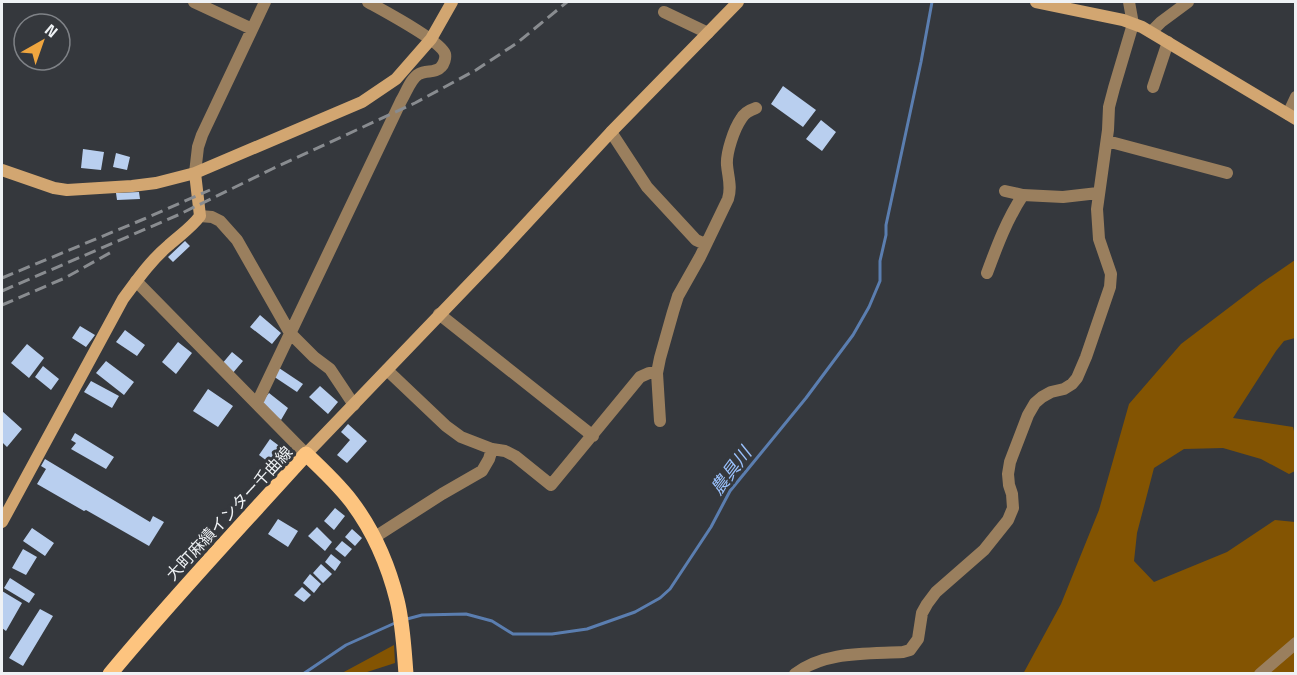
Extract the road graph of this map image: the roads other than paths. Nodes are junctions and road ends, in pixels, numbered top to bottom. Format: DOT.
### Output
graph roads {
  1 [pos="194,2"];
  2 [pos="266,2"];
  3 [pos="368,2"];
  4 [pos="452,2"];
  5 [pos="738,2"];
  6 [pos="1036,2"];
  7 [pos="1129,2"];
  8 [pos="1188,2"];
  9 [pos="664,12"];
  10 [pos="1133,24"];
  11 [pos="252,29"];
  12 [pos="1151,32"];
  13 [pos="708,33"];
  14 [pos="431,39"];
  15 [pos="1168,42"];
  16 [pos="1153,87"];
  17 [pos="1296,97"];
  18 [pos="756,108"];
  19 [pos="1292,116"];
  20 [pos="611,132"];
  21 [pos="1107,141"];
  22 [pos="2,170"];
  23 [pos="1227,173"];
  24 [pos="195,174"];
  25 [pos="1005,191"];
  26 [pos="1098,193"];
  27 [pos="1023,195"];
  28 [pos="200,216"];
  29 [pos="705,244"];
  30 [pos="987,273"];
  31 [pos="136,281"];
  32 [pos="439,314"];
  33 [pos="290,333"];
  34 [pos="387,370"];
  35 [pos="657,373"];
  36 [pos="256,403"];
  37 [pos="354,405"];
  38 [pos="660,421"];
  39 [pos="592,436"];
  40 [pos="492,449"];
  41 [pos="306,454"];
  42 [pos="2,522"];
  43 [pos="375,537"];
  44 [pos="1296,643"];
  45 [pos="110,674"];
  46 [pos="406,674"];
  47 [pos="795,674"];
  48 [pos="1260,674"];
  1 -- 11 [label="street"];
  2 -- 11 [label="street"];
  3 -- 14 [label="street"];
  4 -- 14 [label="street"];
  5 -- 13 [label="street"];
  6 -- 10 [label="street"];
  7 -- 10 [label="street"];
  8 -- 12 [label="street"];
  9 -- 13 [label="street"];
  10 -- 12 [label="street"];
  10 -- 21 [label="street"];
  11 -- 24 [label="street"];
  12 -- 15 [label="street"];
  13 -- 20 [label="street"];
  14 -- 24 [label="street"];
  14 -- 33 [label="street"];
  15 -- 16 [label="street"];
  15 -- 19 [label="street"];
  17 -- 19 [label="street"];
  18 -- 29 [label="street"];
  20 -- 29 [label="street"];
  20 -- 32 [label="street"];
  21 -- 23 [label="street"];
  21 -- 26 [label="street"];
  22 -- 24 [label="street"];
  24 -- 28 [label="street"];
  25 -- 27 [label="street"];
  26 -- 27 [label="street"];
  26 -- 47 [label="street"];
  27 -- 30 [label="street"];
  28 -- 31 [label="street"];
  28 -- 33 [label="street"];
  29 -- 35 [label="street"];
  31 -- 36 [label="street"];
  31 -- 42 [label="street"];
  32 -- 34 [label="street"];
  32 -- 39 [label="street"];
  33 -- 36 [label="street"];
  33 -- 37 [label="street"];
  34 -- 37 [label="street"];
  34 -- 40 [label="street"];
  35 -- 38 [label="street"];
  35 -- 39 [label="street"];
  36 -- 41 [label="street"];
  37 -- 41 [label="street"];
  39 -- 40 [label="street"];
  40 -- 43 [label="street"];
  41 -- 43 [label="main road, 大町麻績インター千曲線"];
  41 -- 45 [label="main road, 大町麻績インター千曲線"];
  43 -- 46 [label="main road, 大町麻績インター千曲線"];
  44 -- 48 [label="street"];
}
